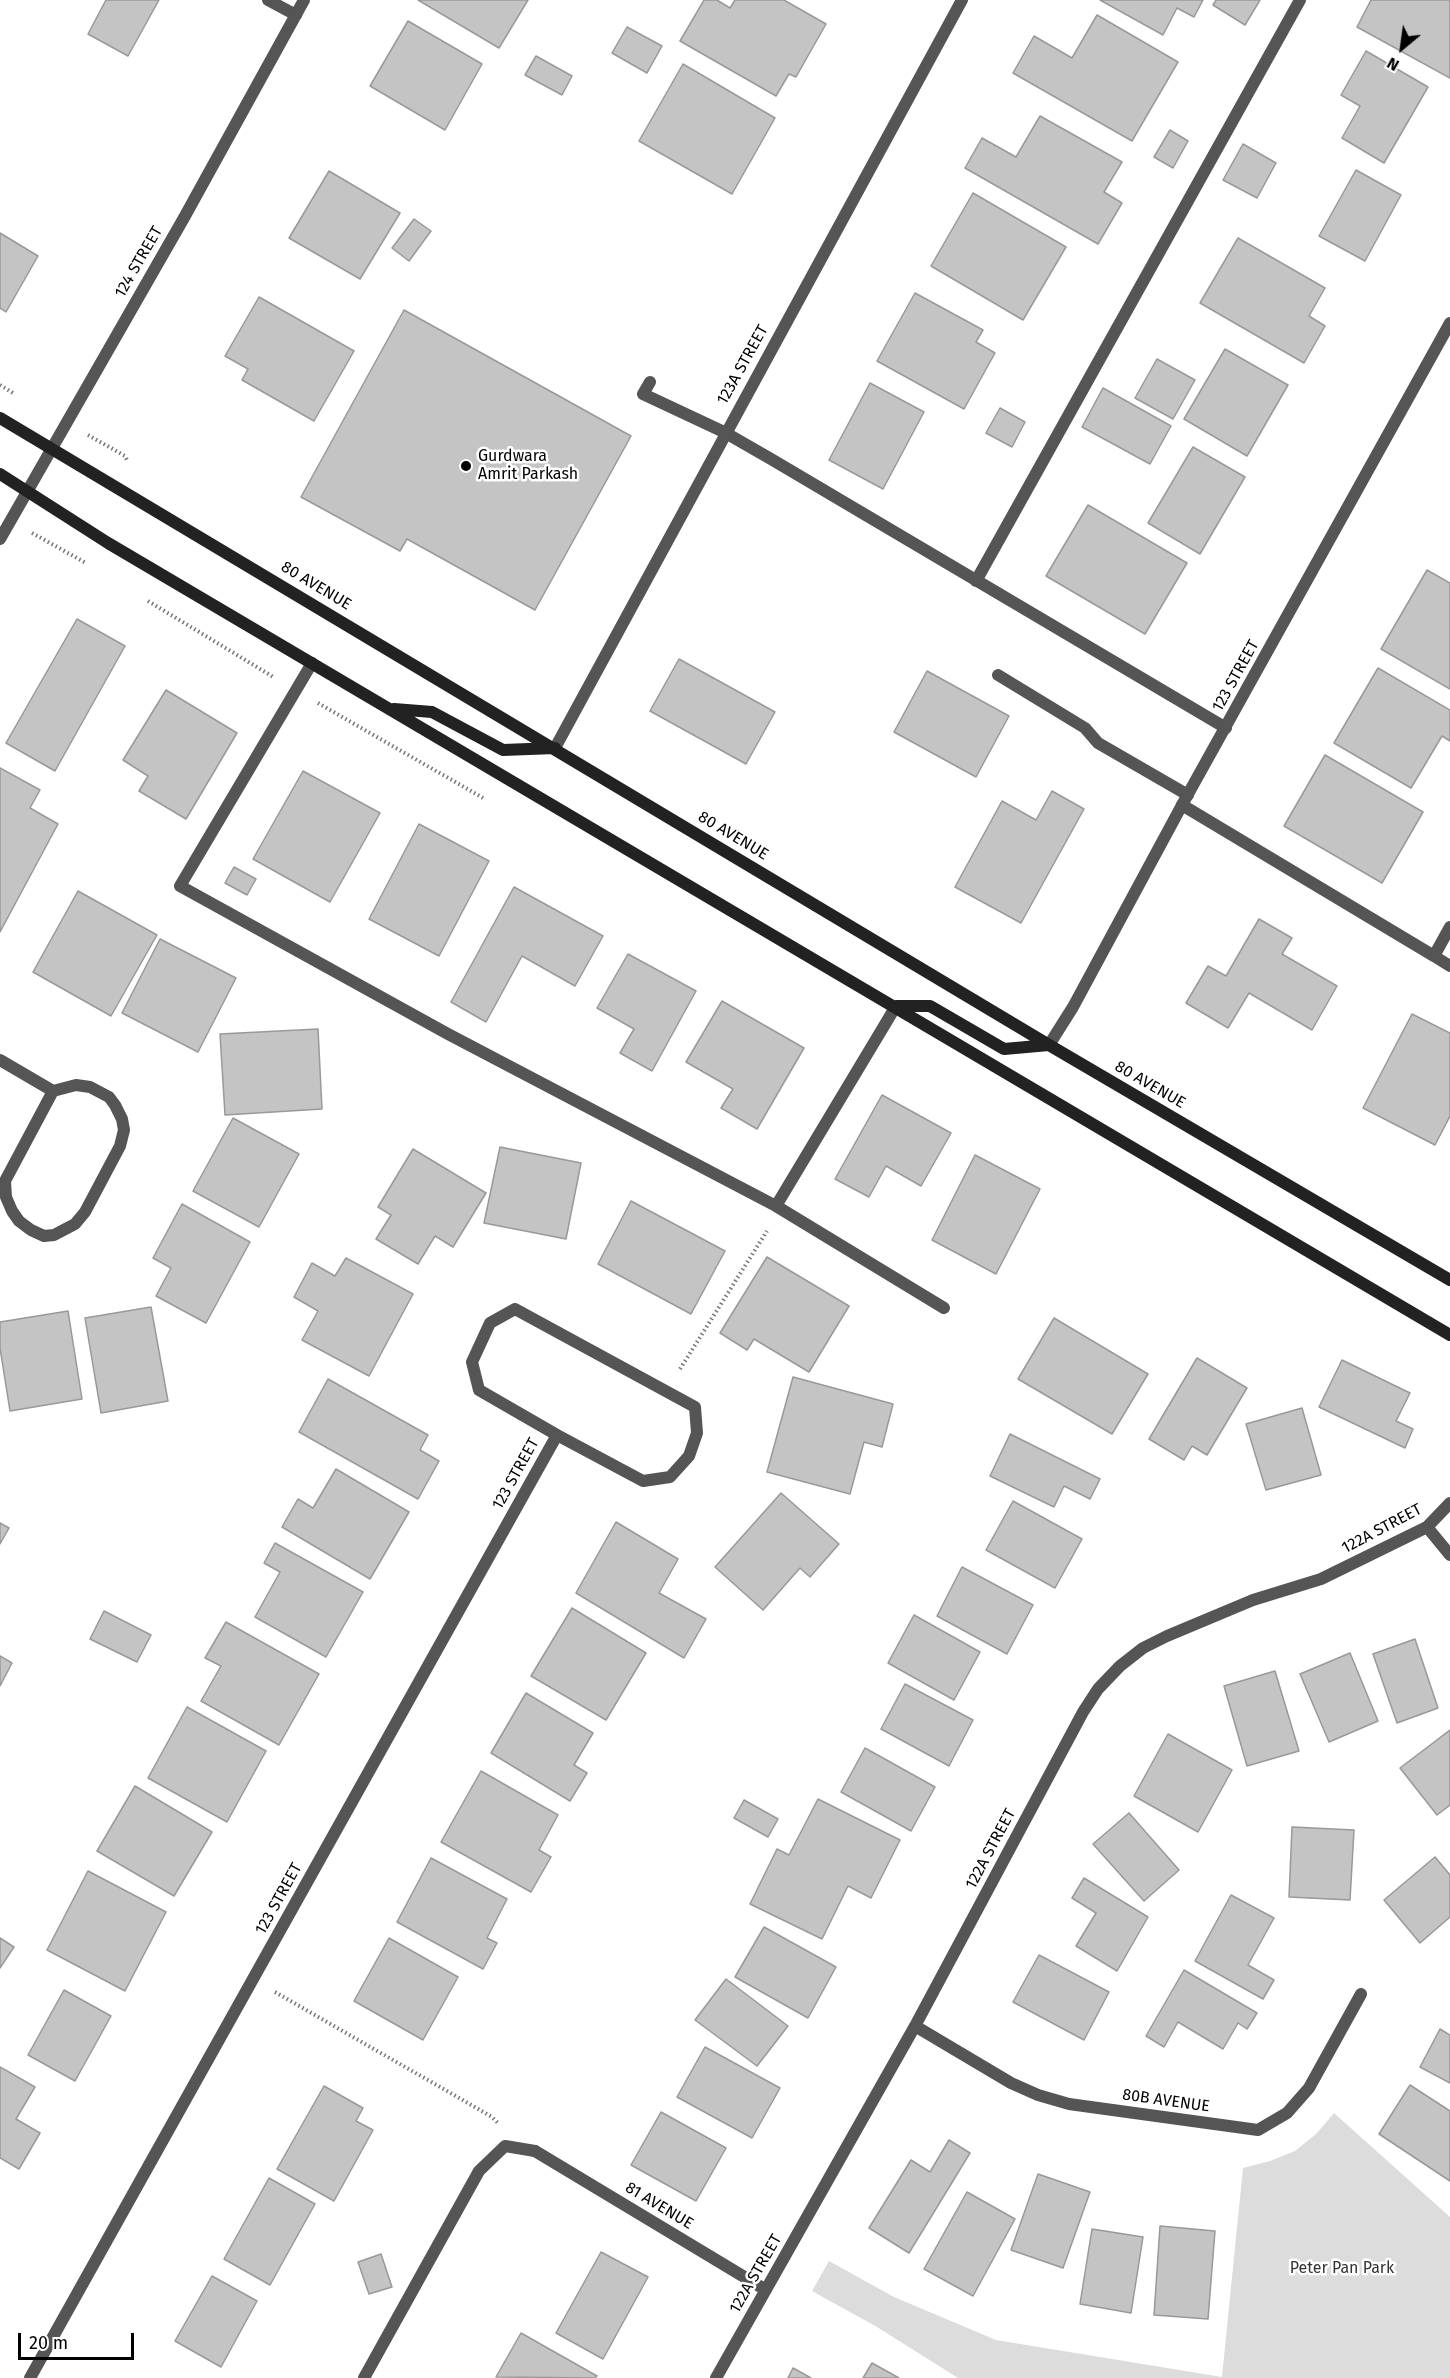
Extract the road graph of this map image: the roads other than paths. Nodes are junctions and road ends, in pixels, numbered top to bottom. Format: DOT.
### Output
graph roads {
  1 [pos="268,0"];
  2 [pos="304,0"];
  3 [pos="962,0"];
  4 [pos="1300,0"];
  5 [pos="296,15"];
  6 [pos="1450,323"];
  7 [pos="650,382"];
  8 [pos="0,418"];
  9 [pos="724,432"];
  10 [pos="51,447"];
  11 [pos="0,474"];
  12 [pos="26,490"];
  13 [pos="0,539"];
  14 [pos="976,580"];
  15 [pos="312,663"];
  16 [pos="998,675"];
  17 [pos="389,709"];
  18 [pos="1226,728"];
  19 [pos="555,748"];
  20 [pos="1185,800"];
  21 [pos="1450,927"];
  22 [pos="1434,956"];
  23 [pos="1450,966"];
  24 [pos="896,1006"];
  25 [pos="1049,1045"];
  26 [pos="0,1060"];
  27 [pos="53,1091"];
  28 [pos="776,1206"];
  29 [pos="1450,1280"];
  30 [pos="944,1308"];
  31 [pos="1450,1335"];
  32 [pos="556,1435"];
  33 [pos="1450,1503"];
  34 [pos="1427,1527"];
  35 [pos="1450,1555"];
  36 [pos="1361,1994"];
  37 [pos="915,2026"];
  38 [pos="766,2290"];
  39 [pos="30,2378"];
  40 [pos="364,2378"];
  41 [pos="716,2378"];
  1 -- 5 [label="street"];
  2 -- 5 [label="street, 124 STREET"];
  3 -- 9 [label="street, 123A STREET"];
  4 -- 14 [label="street"];
  5 -- 10 [label="street, 124 STREET"];
  6 -- 18 [label="street, 123 STREET"];
  7 -- 9 [label="street"];
  8 -- 10 [label="main road, 80 AVENUE"];
  9 -- 14 [label="street"];
  9 -- 19 [label="street, 123A STREET"];
  10 -- 12 [label="street, 124 STREET"];
  10 -- 19 [label="main road, 80 AVENUE"];
  11 -- 12 [label="main road"];
  12 -- 13 [label="street, 124 STREET"];
  12 -- 15 [label="main road"];
  14 -- 18 [label="street"];
  15 -- 17 [label="main road"];
  15 -- 28 [label="street"];
  16 -- 20 [label="street"];
  17 -- 19 [label="main road"];
  17 -- 24 [label="main road"];
  18 -- 20 [label="street, 123 STREET"];
  19 -- 25 [label="main road, 80 AVENUE"];
  20 -- 22 [label="street"];
  20 -- 25 [label="street, 123 STREET"];
  21 -- 22 [label="street"];
  22 -- 23 [label="street"];
  24 -- 25 [label="main road"];
  24 -- 28 [label="street"];
  24 -- 31 [label="main road"];
  25 -- 29 [label="main road, 80 AVENUE"];
  26 -- 27 [label="street"];
  27 -- 27 [label="street"];
  28 -- 30 [label="street"];
  32 -- 32 [label="street, 123 STREET"];
  32 -- 39 [label="street, 123 STREET"];
  33 -- 34 [label="street, 122A STREET"];
  34 -- 35 [label="street"];
  34 -- 37 [label="street, 122A STREET"];
  36 -- 37 [label="street, 80B AVENUE"];
  37 -- 38 [label="street, 122A STREET"];
  38 -- 40 [label="street, 81 AVENUE"];
  38 -- 41 [label="street, 122A STREET"];
}
